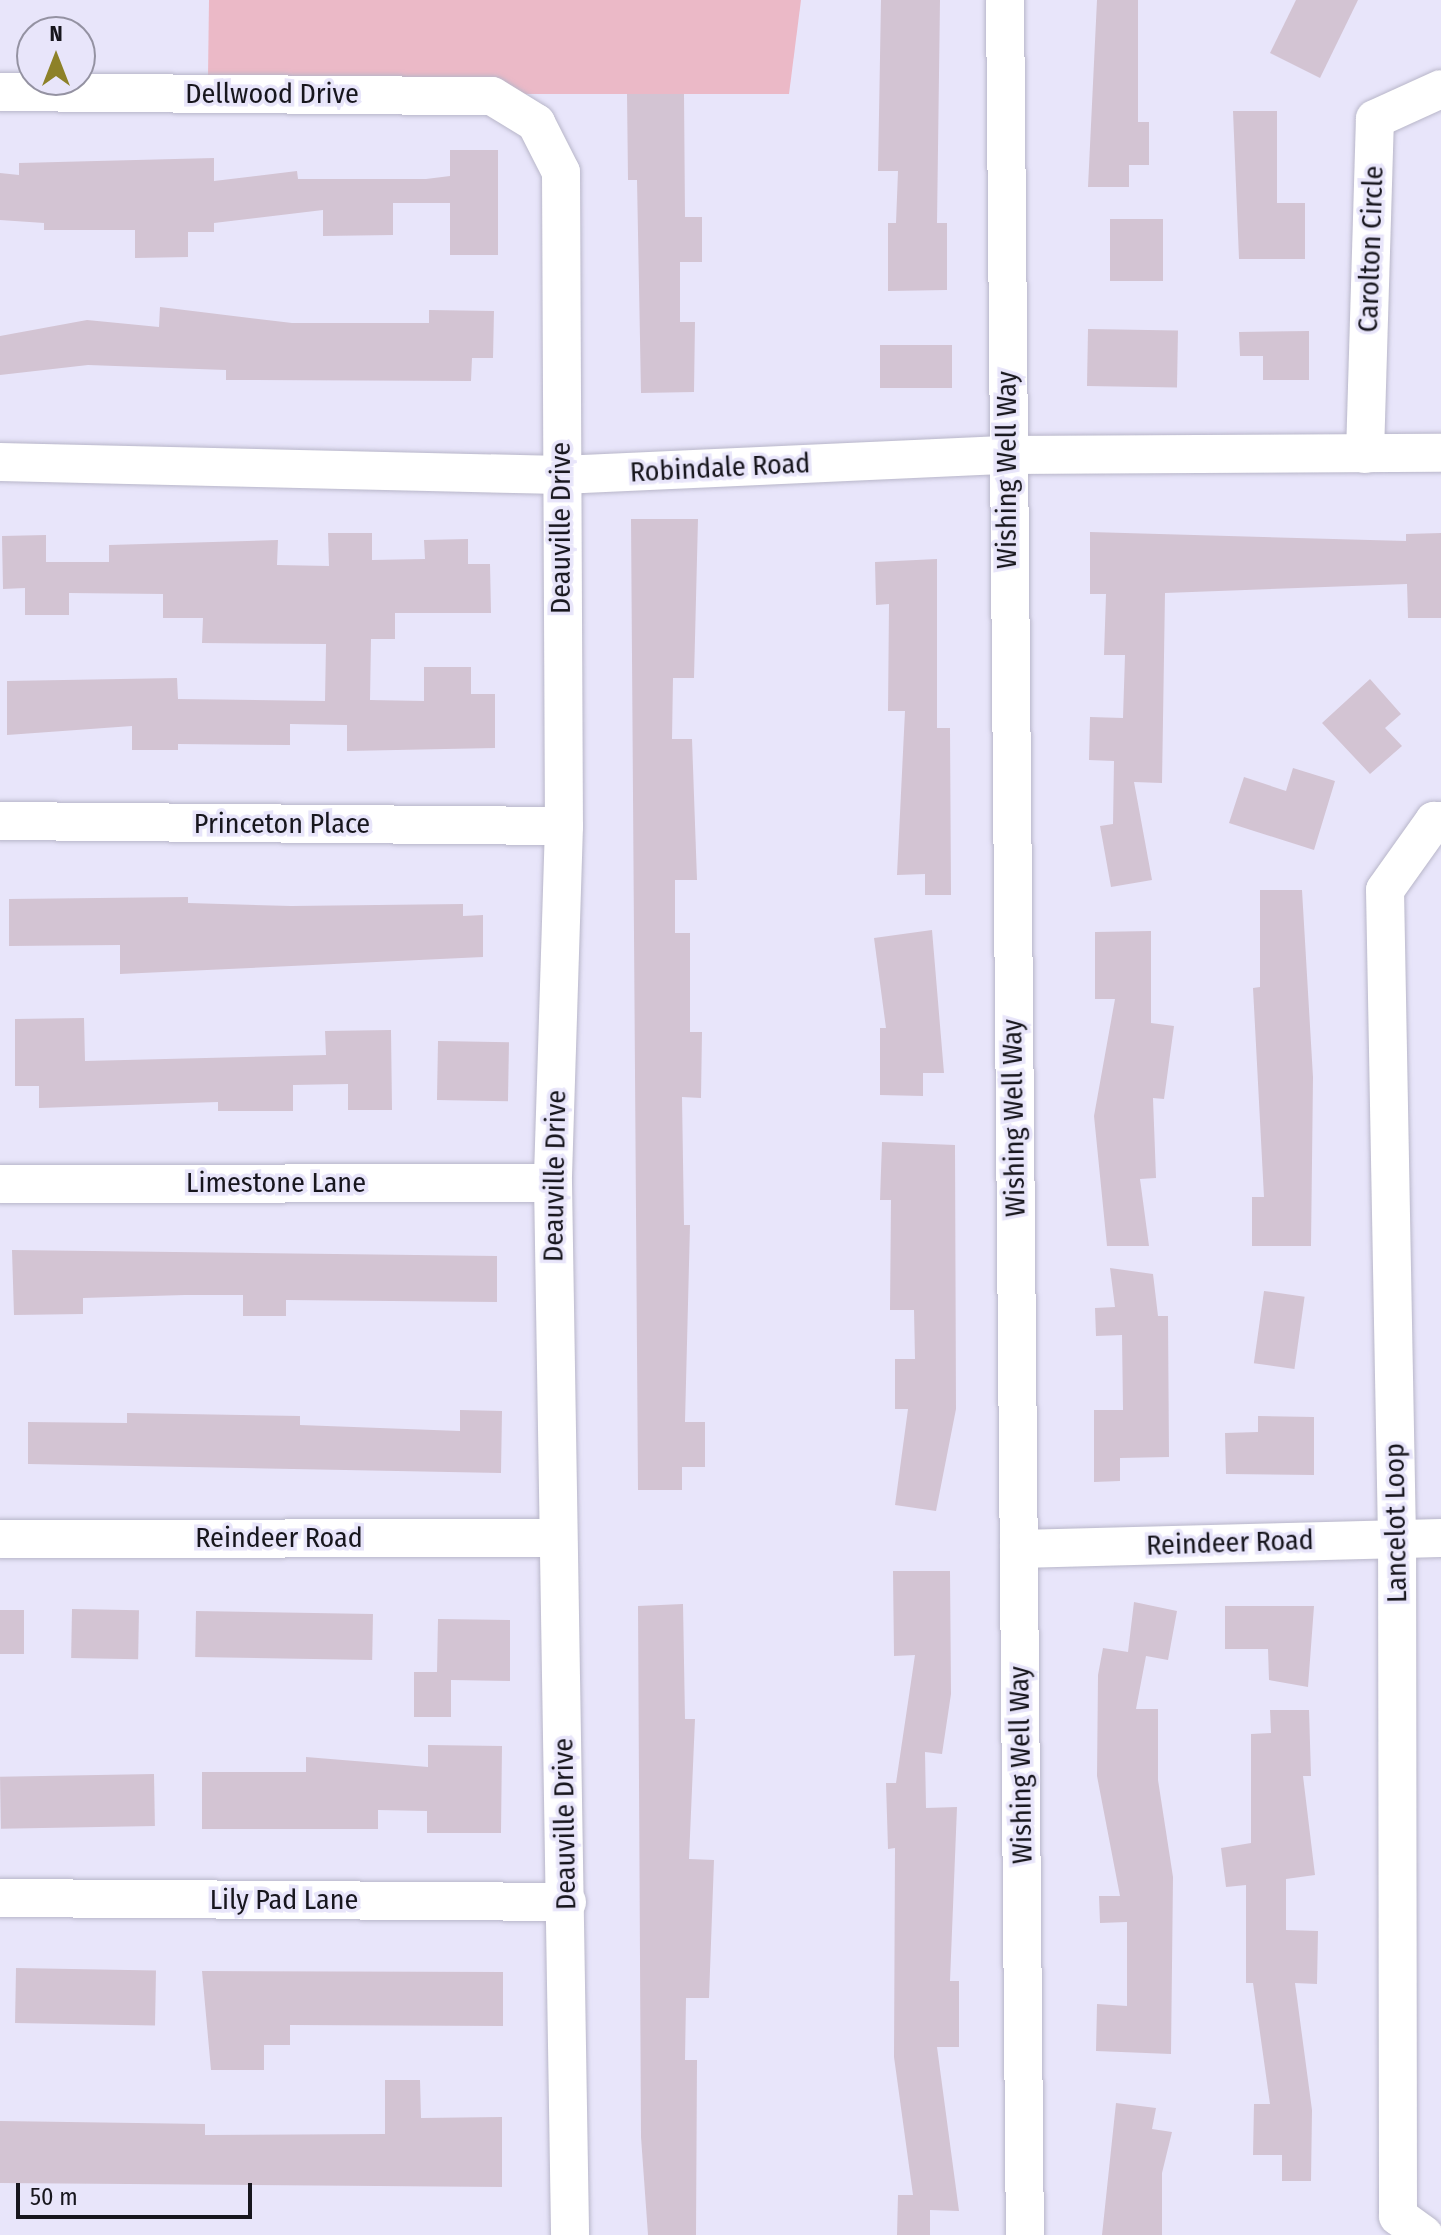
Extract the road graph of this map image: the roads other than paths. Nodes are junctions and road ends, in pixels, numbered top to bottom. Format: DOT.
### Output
graph roads {
  1 [pos="1005,0"];
  2 [pos="1441,89"];
  3 [pos="0,92"];
  4 [pos="536,123"];
  5 [pos="1441,453"];
  6 [pos="1365,454"];
  7 [pos="1006,455"];
  8 [pos="0,462"];
  9 [pos="561,475"];
  10 [pos="0,821"];
  11 [pos="1441,821"];
  12 [pos="564,826"];
  13 [pos="553,1183"];
  14 [pos="0,1184"];
  15 [pos="557,1538"];
  16 [pos="1397,1538"];
  17 [pos="1441,1538"];
  18 [pos="0,1539"];
  19 [pos="1019,1549"];
  20 [pos="0,1898"];
  21 [pos="567,1902"];
  22 [pos="570,2235"];
  23 [pos="1025,2235"];
  24 [pos="1424,2235"];
  1 -- 7 [label="street, Wishing Well Way"];
  2 -- 6 [label="street, Carolton Circle"];
  3 -- 4 [label="street, Dellwood Drive"];
  4 -- 9 [label="street, Deauville Drive"];
  5 -- 6 [label="street, Robindale Road"];
  6 -- 7 [label="street, Robindale Road"];
  7 -- 9 [label="street, Robindale Road"];
  7 -- 19 [label="street, Wishing Well Way"];
  8 -- 9 [label="street, Robindale Road"];
  9 -- 12 [label="street, Deauville Drive"];
  10 -- 12 [label="street, Princeton Place"];
  11 -- 16 [label="street, Lancelot Loop"];
  12 -- 13 [label="street, Deauville Drive"];
  13 -- 14 [label="street, Limestone Lane"];
  13 -- 15 [label="street, Deauville Drive"];
  15 -- 18 [label="street, Reindeer Road"];
  15 -- 21 [label="street, Deauville Drive"];
  16 -- 17 [label="street, Reindeer Road"];
  16 -- 19 [label="street, Reindeer Road"];
  16 -- 24 [label="street, Lancelot Loop"];
  19 -- 23 [label="street, Wishing Well Way"];
  20 -- 21 [label="street, Lily Pad Lane"];
  21 -- 22 [label="street, Deauville Drive"];
}
